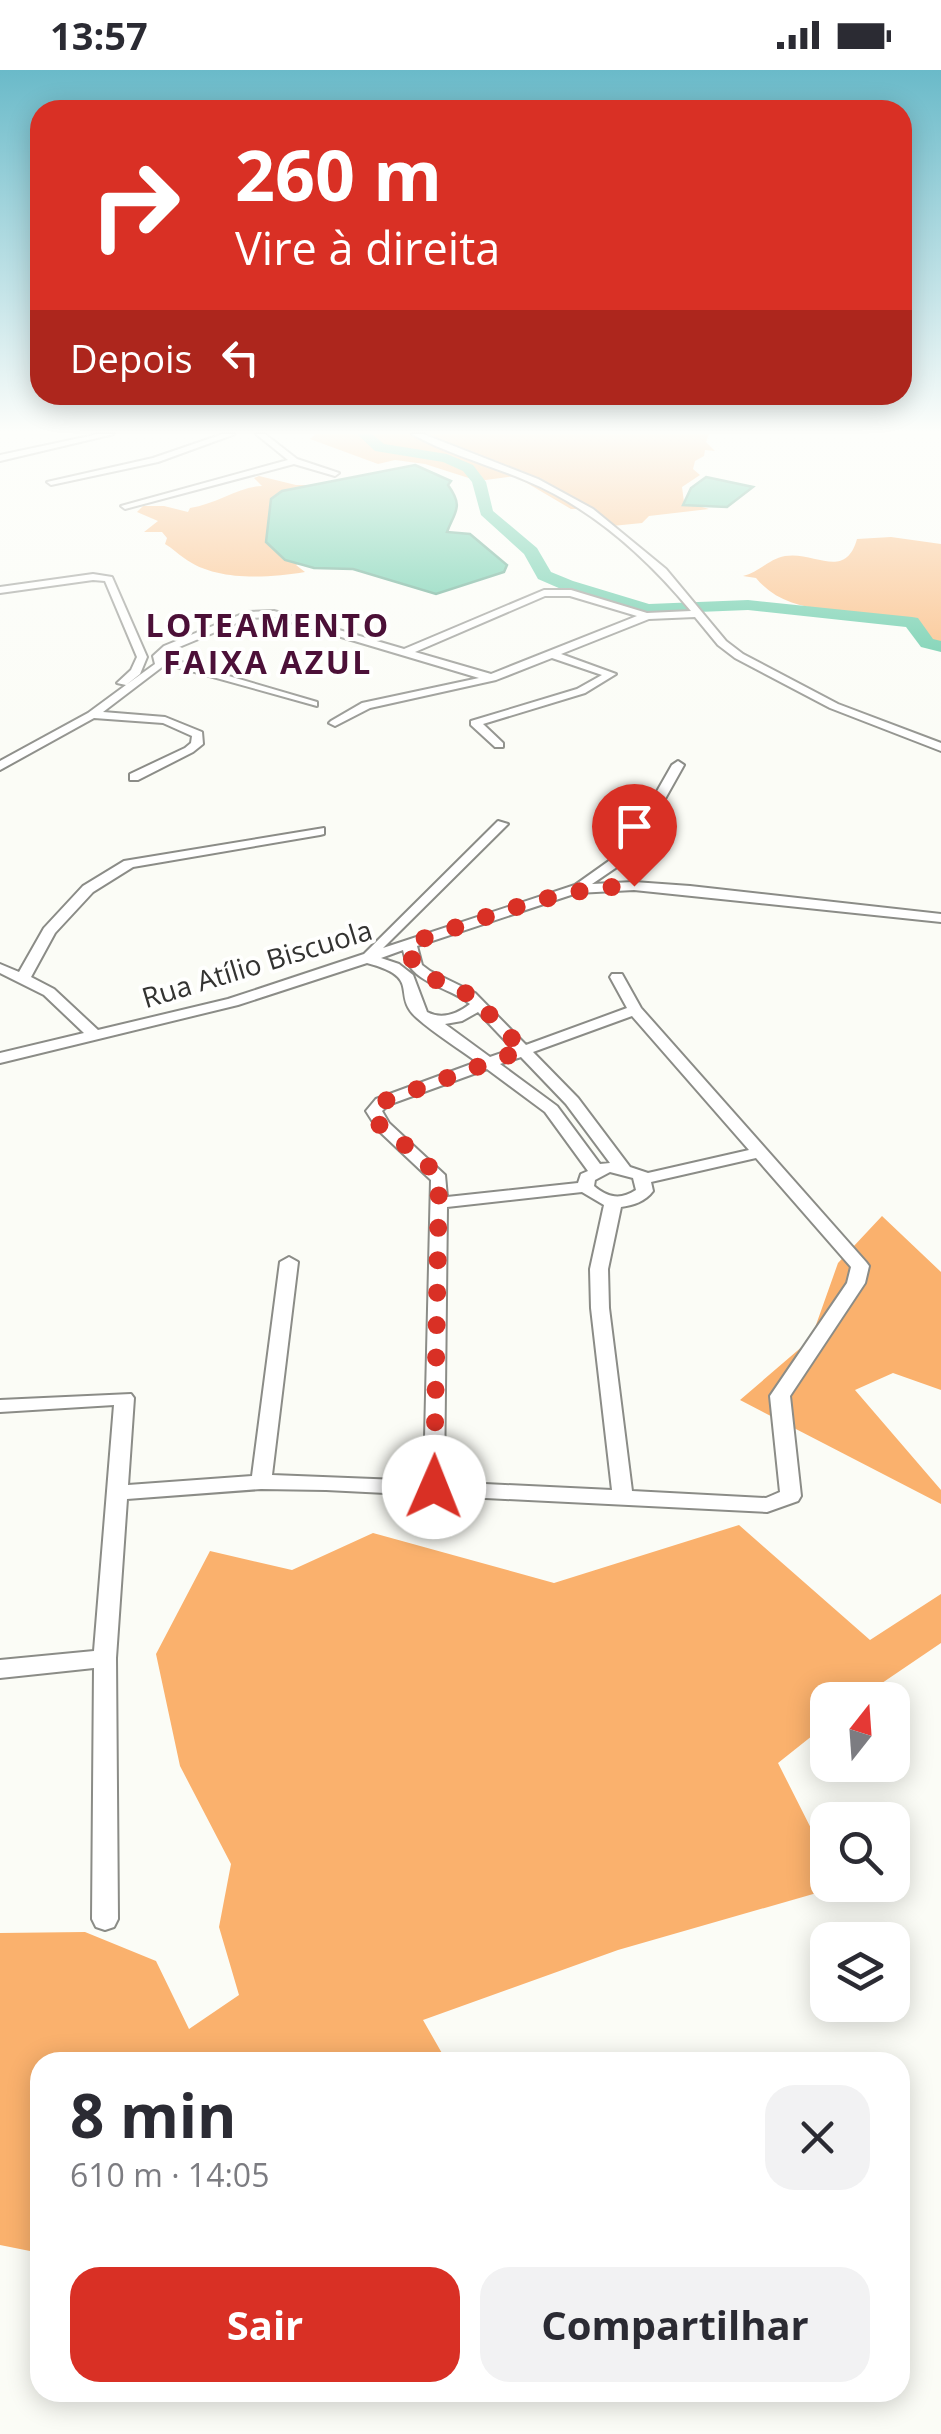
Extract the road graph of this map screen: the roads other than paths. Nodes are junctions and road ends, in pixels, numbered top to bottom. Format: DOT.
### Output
graph roads {
  1 [pos="633,544"];
  2 [pos="0,590"];
  3 [pos="694,610"];
  4 [pos="647,616"];
  5 [pos="408,651"];
  6 [pos="552,654"];
  7 [pos="161,662"];
  8 [pos="492,678"];
  9 [pos="313,704"];
  10 [pos="92,714"];
  11 [pos="335,723"];
  12 [pos="499,745"];
  13 [pos="941,747"];
  14 [pos="0,763"];
  15 [pos="678,765"];
  16 [pos="134,777"];
  17 [pos="502,824"];
  18 [pos="320,831"];
  19 [pos="576,889"];
  20 [pos="941,918"];
  21 [pos="410,943"];
  22 [pos="365,958"];
  23 [pos="0,968"];
  24 [pos="617,977"];
  25 [pos="23,978"];
  26 [pos="478,1004"];
  27 [pos="635,1010"];
  28 [pos="420,1014"];
  29 [pos="94,1035"];
  30 [pos="523,1050"];
  31 [pos="0,1058"];
  32 [pos="488,1063"];
  33 [pos="758,1153"];
  34 [pos="622,1168"];
  35 [pos="596,1170"];
  36 [pos="644,1179"];
  37 [pos="586,1187"];
  38 [pos="442,1202"];
  39 [pos="612,1202"];
  40 [pos="289,1262"];
  41 [pos="0,1406"];
  42 [pos="260,1482"];
  43 [pos="434,1487"];
  44 [pos="117,1493"];
  45 [pos="622,1496"];
  46 [pos="105,1658"];
  47 [pos="0,1669"];
  48 [pos="105,1918"];
  1 -- 3 [label="street"];
  2 -- 14 [label="street"];
  3 -- 4 [label="street"];
  3 -- 13 [label="street"];
  4 -- 5 [label="street"];
  4 -- 6 [label="street"];
  5 -- 7 [label="street"];
  5 -- 8 [label="street"];
  6 -- 8 [label="street"];
  6 -- 12 [label="street"];
  7 -- 9 [label="street"];
  7 -- 10 [label="street"];
  8 -- 11 [label="street"];
  10 -- 14 [label="street"];
  10 -- 16 [label="street"];
  15 -- 19 [label="street"];
  17 -- 22 [label="street"];
  18 -- 25 [label="street"];
  19 -- 20 [label="street, Rua Atílio Biscuola"];
  19 -- 21 [label="street, Rua Atílio Biscuola"];
  21 -- 22 [label="street, Rua Atílio Biscuola"];
  21 -- 26 [label="street"];
  22 -- 28 [label="street"];
  22 -- 29 [label="street, Rua Atílio Biscuola"];
  23 -- 25 [label="street"];
  24 -- 27 [label="street"];
  25 -- 29 [label="street"];
  26 -- 28 [label="street"];
  26 -- 30 [label="street"];
  27 -- 30 [label="street"];
  27 -- 33 [label="street"];
  28 -- 32 [label="street"];
  29 -- 31 [label="street, Rua Atílio Biscuola"];
  30 -- 32 [label="street"];
  30 -- 34 [label="street"];
  32 -- 35 [label="street"];
  32 -- 38 [label="street"];
  33 -- 36 [label="street"];
  33 -- 45 [label="street"];
  34 -- 35 [label="street"];
  34 -- 36 [label="street"];
  35 -- 37 [label="street"];
  36 -- 39 [label="street"];
  37 -- 38 [label="street"];
  37 -- 39 [label="street"];
  38 -- 43 [label="street"];
  39 -- 45 [label="street"];
  40 -- 42 [label="street"];
  41 -- 44 [label="street"];
  42 -- 43 [label="street"];
  42 -- 44 [label="street"];
  43 -- 45 [label="street"];
  44 -- 46 [label="street"];
  46 -- 47 [label="street"];
  46 -- 48 [label="street"];
}
